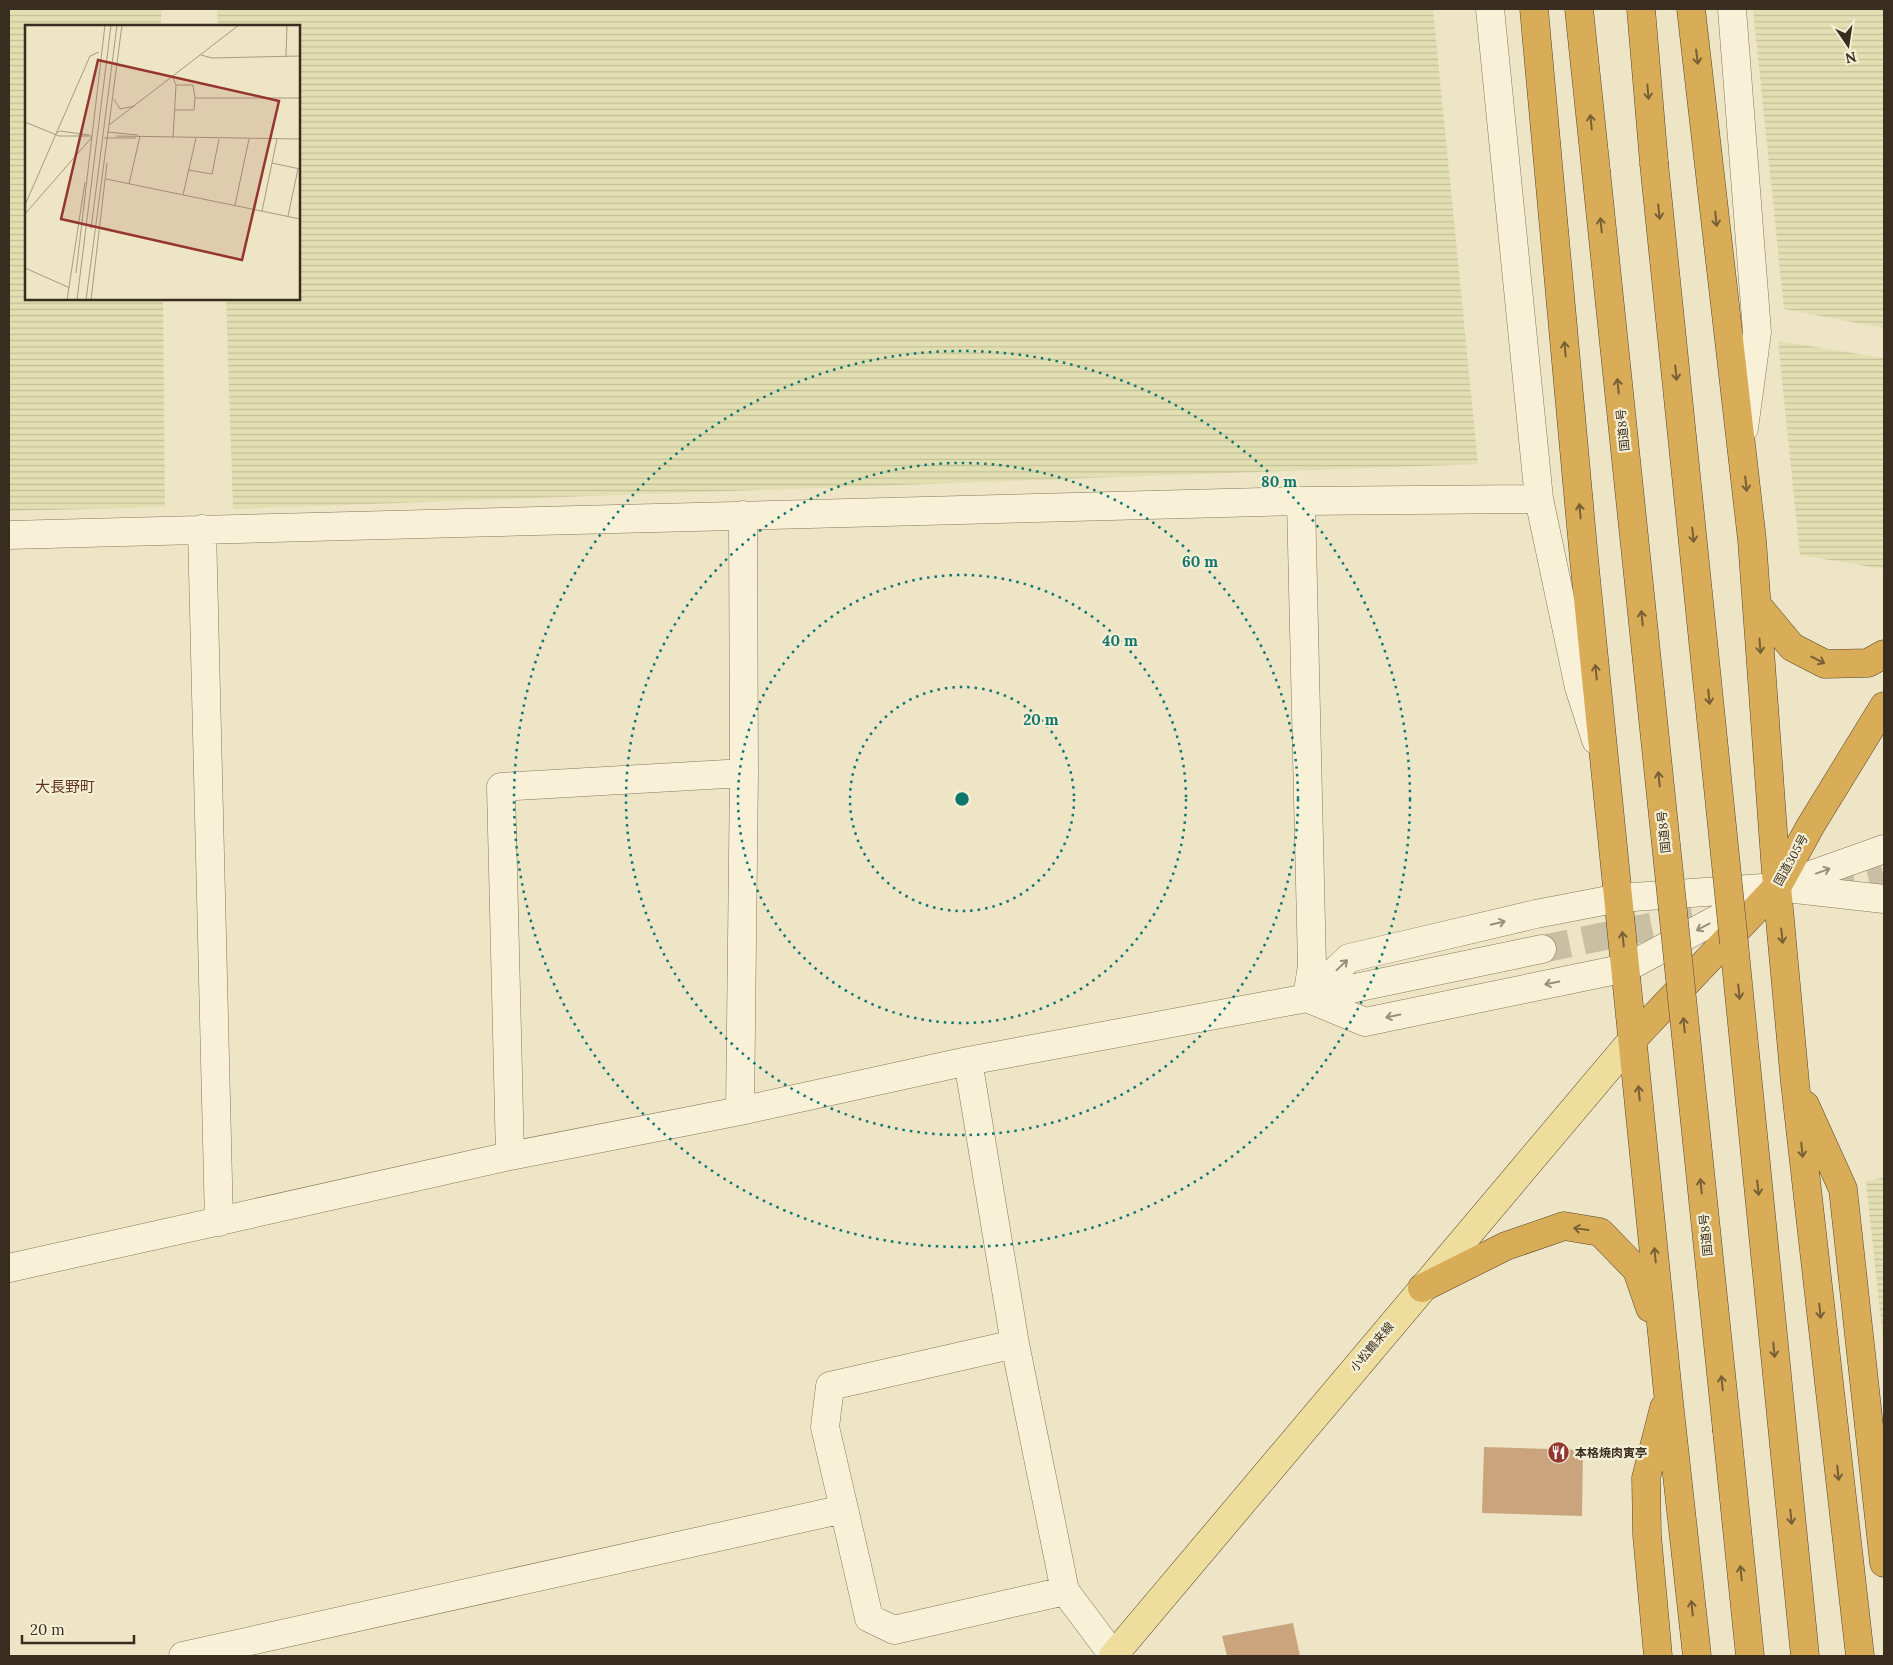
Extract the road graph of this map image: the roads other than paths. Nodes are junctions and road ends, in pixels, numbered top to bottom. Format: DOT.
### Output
graph roads {
  1 [pos="1490,9"];
  2 [pos="1534,9"];
  3 [pos="1579,9"];
  4 [pos="1641,9"];
  5 [pos="1691,9"];
  6 [pos="1732,9"];
  7 [pos="1741,448"];
  8 [pos="1539,499"];
  9 [pos="1301,501"];
  10 [pos="743,515"];
  11 [pos="202,529"];
  12 [pos="9,535"];
  13 [pos="1757,606"];
  14 [pos="1884,654"];
  15 [pos="1884,706"];
  16 [pos="1606,767"];
  17 [pos="744,773"];
  18 [pos="1884,849"];
  19 [pos="1777,887"];
  20 [pos="1619,898"];
  21 [pos="1884,899"];
  22 [pos="1542,949"];
  23 [pos="1626,968"];
  24 [pos="1306,998"];
  25 [pos="1633,1039"];
  26 [pos="968,1061"];
  27 [pos="1795,1083"];
  28 [pos="740,1111"];
  29 [pos="510,1156"];
  30 [pos="219,1222"];
  31 [pos="9,1268"];
  32 [pos="1422,1288"];
  33 [pos="1015,1344"];
  34 [pos="1664,1347"];
  35 [pos="1668,1392"];
  36 [pos="844,1510"];
  37 [pos="1884,1563"];
  38 [pos="1065,1591"];
  39 [pos="183,1656"];
  40 [pos="1113,1656"];
  41 [pos="1658,1656"];
  42 [pos="1697,1656"];
  43 [pos="1750,1656"];
  44 [pos="1805,1656"];
  45 [pos="1860,1656"];
  1 -- 8 [label="street"];
  16 -- 2 [label="highway, one-way"];
  43 -- 3 [label="highway, 国道8号, one-way, bridge"];
  4 -- 44 [label="highway, one-way, bridge"];
  5 -- 7 [label="highway, one-way"];
  6 -- 7 [label="street"];
  7 -- 13 [label="highway, one-way"];
  8 -- 9 [label="street"];
  8 -- 16 [label="street"];
  9 -- 10 [label="street"];
  9 -- 24 [label="street"];
  10 -- 11 [label="street"];
  10 -- 17 [label="street"];
  11 -- 12 [label="street"];
  11 -- 30 [label="street"];
  13 -- 14 [label="highway, one-way"];
  13 -- 19 [label="highway, one-way"];
  15 -- 19 [label="highway, 国道305号"];
  16 -- 20 [label="highway"];
  17 -- 28 [label="street"];
  17 -- 29 [label="street"];
  19 -- 18 [label="street, one-way"];
  19 -- 20 [label="street"];
  19 -- 21 [label="street"];
  19 -- 23 [label="street, one-way"];
  19 -- 25 [label="highway, 国道305号"];
  19 -- 27 [label="highway, one-way"];
  23 -- 20 [label="highway, one-way"];
  24 -- 20 [label="street, one-way"];
  22 -- 24 [label="street"];
  23 -- 24 [label="street, one-way"];
  23 -- 25 [label="highway"];
  24 -- 26 [label="street"];
  25 -- 32 [label="main road, 小松鶴来線"];
  34 -- 25 [label="highway, one-way"];
  26 -- 28 [label="street"];
  26 -- 33 [label="street"];
  27 -- 37 [label="highway"];
  27 -- 45 [label="highway, one-way"];
  28 -- 29 [label="street"];
  29 -- 30 [label="street"];
  30 -- 31 [label="street"];
  34 -- 32 [label="highway, one-way"];
  32 -- 40 [label="main road, 小松鶴来線"];
  33 -- 36 [label="street"];
  33 -- 38 [label="street"];
  34 -- 35 [label="highway"];
  35 -- 41 [label="highway"];
  42 -- 35 [label="highway, one-way"];
  36 -- 38 [label="street"];
  36 -- 39 [label="street"];
  38 -- 40 [label="street"];
}
